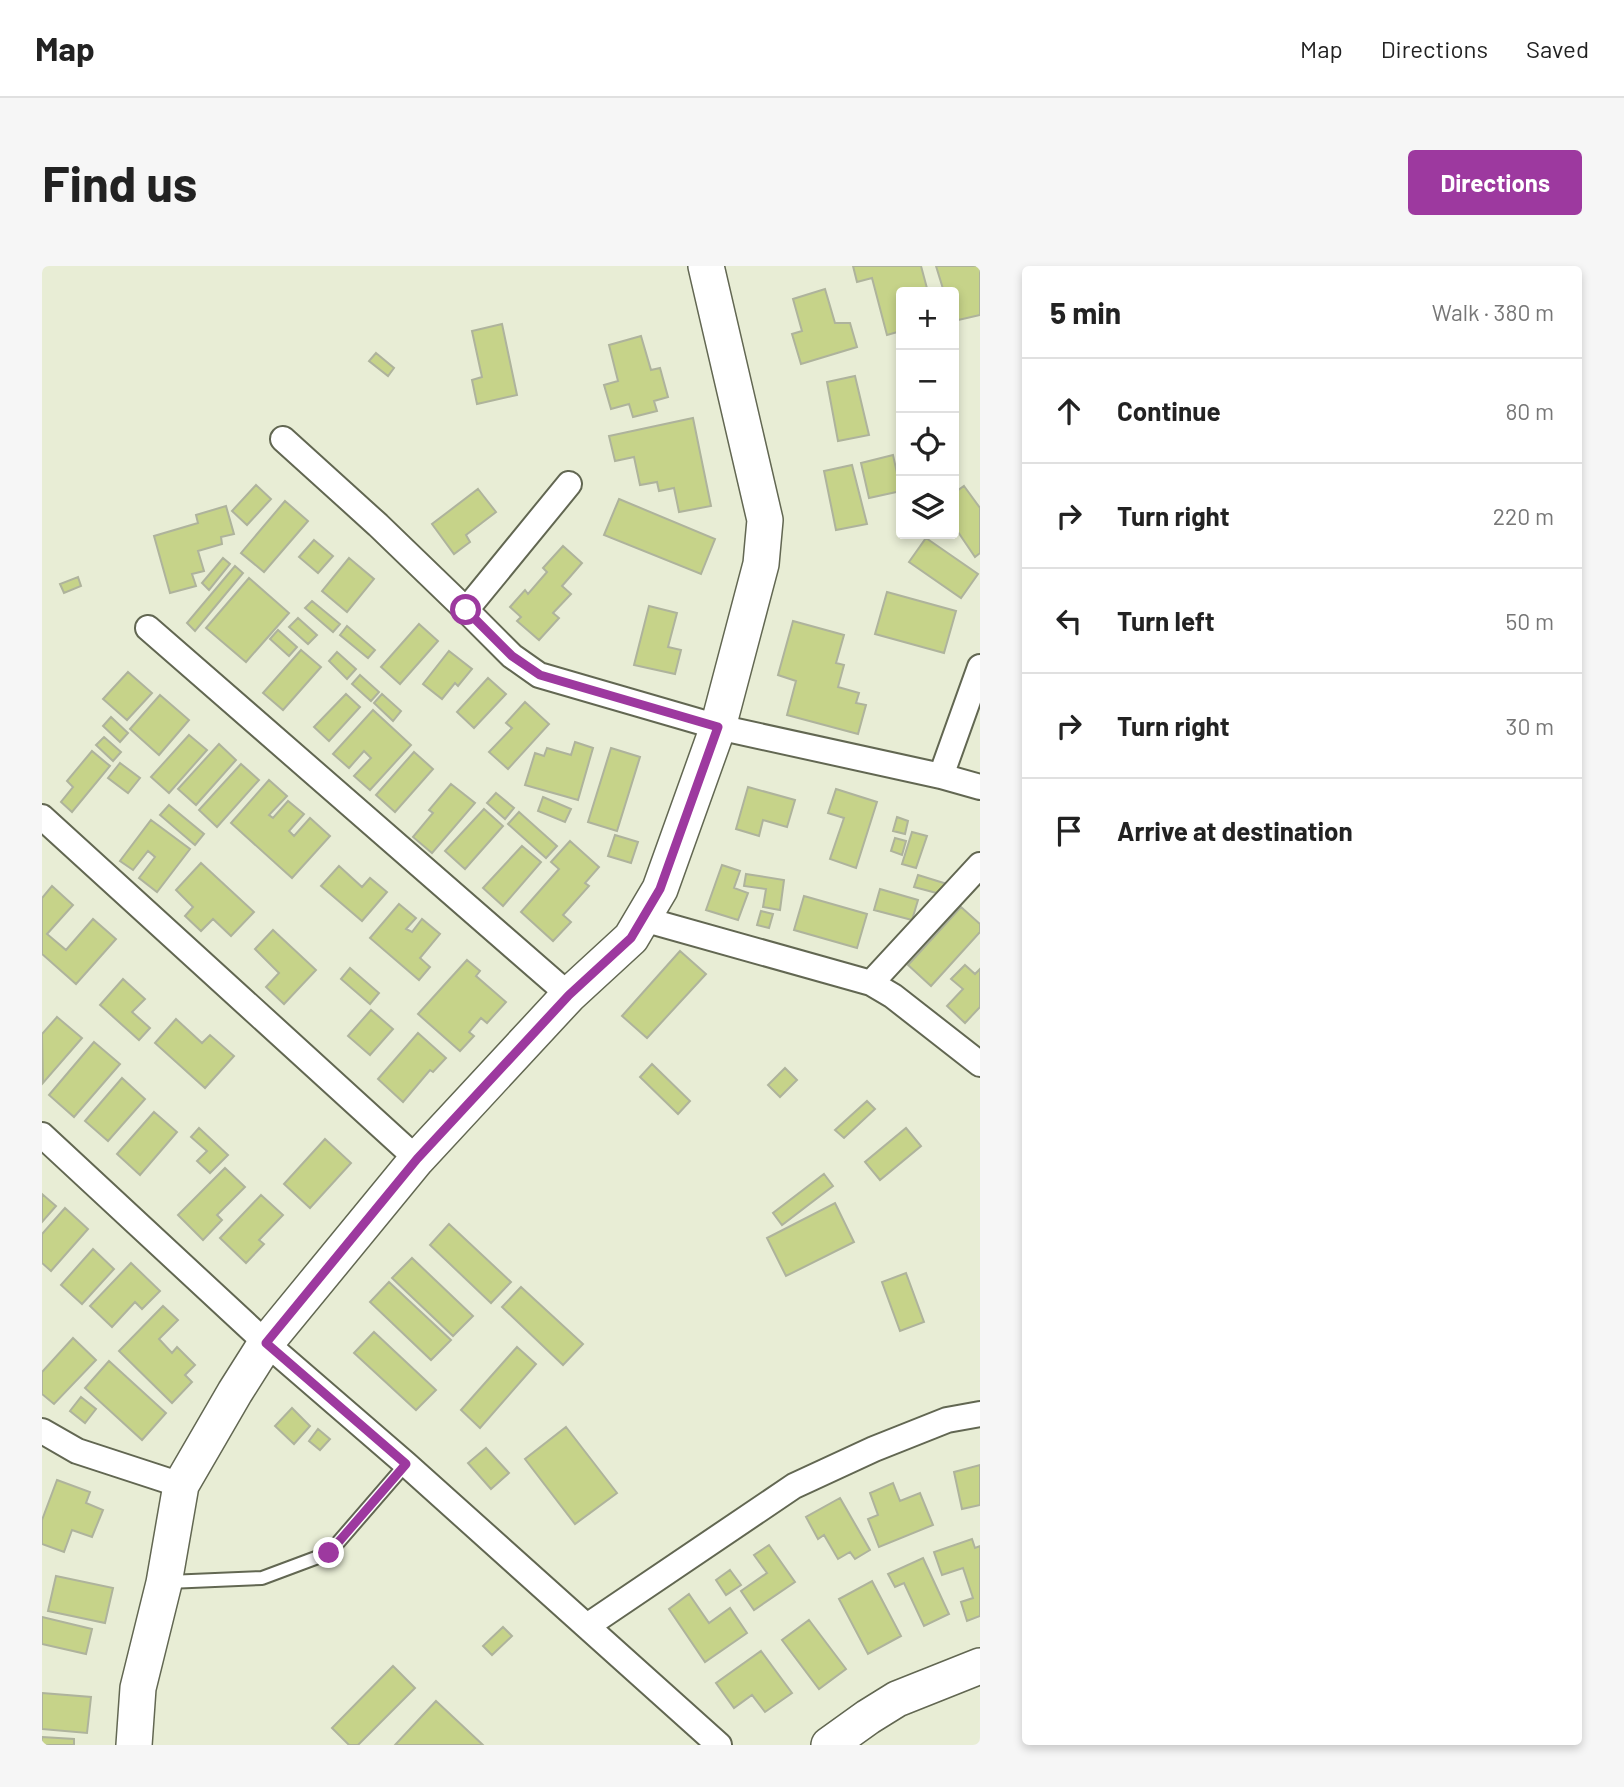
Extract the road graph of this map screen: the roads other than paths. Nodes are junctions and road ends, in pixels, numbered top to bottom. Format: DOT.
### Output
graph roads {
  1 [pos="706,266"];
  2 [pos="283,439"];
  3 [pos="569,484"];
  4 [pos="466,610"];
  5 [pos="148,628"];
  6 [pos="980,667"];
  7 [pos="718,727"];
  8 [pos="941,776"];
  9 [pos="980,788"];
  10 [pos="42,817"];
  11 [pos="980,865"];
  12 [pos="643,919"];
  13 [pos="871,983"];
  14 [pos="569,995"];
  15 [pos="980,1064"];
  16 [pos="42,1135"];
  17 [pos="417,1159"];
  18 [pos="266,1343"];
  19 [pos="980,1414"];
  20 [pos="42,1431"];
  21 [pos="406,1464"];
  22 [pos="181,1485"];
  23 [pos="164,1583"];
  24 [pos="587,1626"];
  25 [pos="980,1666"];
  26 [pos="134,1745"];
  27 [pos="719,1745"];
  28 [pos="829,1745"];
  1 -- 7 [label="street"];
  2 -- 4 [label="street"];
  3 -- 4 [label="street"];
  4 -- 7 [label="street"];
  5 -- 14 [label="street"];
  6 -- 8 [label="street"];
  7 -- 8 [label="street"];
  7 -- 12 [label="street"];
  8 -- 9 [label="street"];
  10 -- 17 [label="street"];
  11 -- 13 [label="street"];
  12 -- 13 [label="street"];
  12 -- 14 [label="street"];
  13 -- 15 [label="street"];
  14 -- 17 [label="street"];
  16 -- 18 [label="street"];
  17 -- 18 [label="street"];
  18 -- 21 [label="street"];
  18 -- 22 [label="street"];
  19 -- 24 [label="street"];
  20 -- 22 [label="street"];
  21 -- 23 [label="lane"];
  21 -- 24 [label="street"];
  22 -- 23 [label="street"];
  23 -- 26 [label="street"];
  24 -- 27 [label="street"];
  25 -- 28 [label="street"];
}
